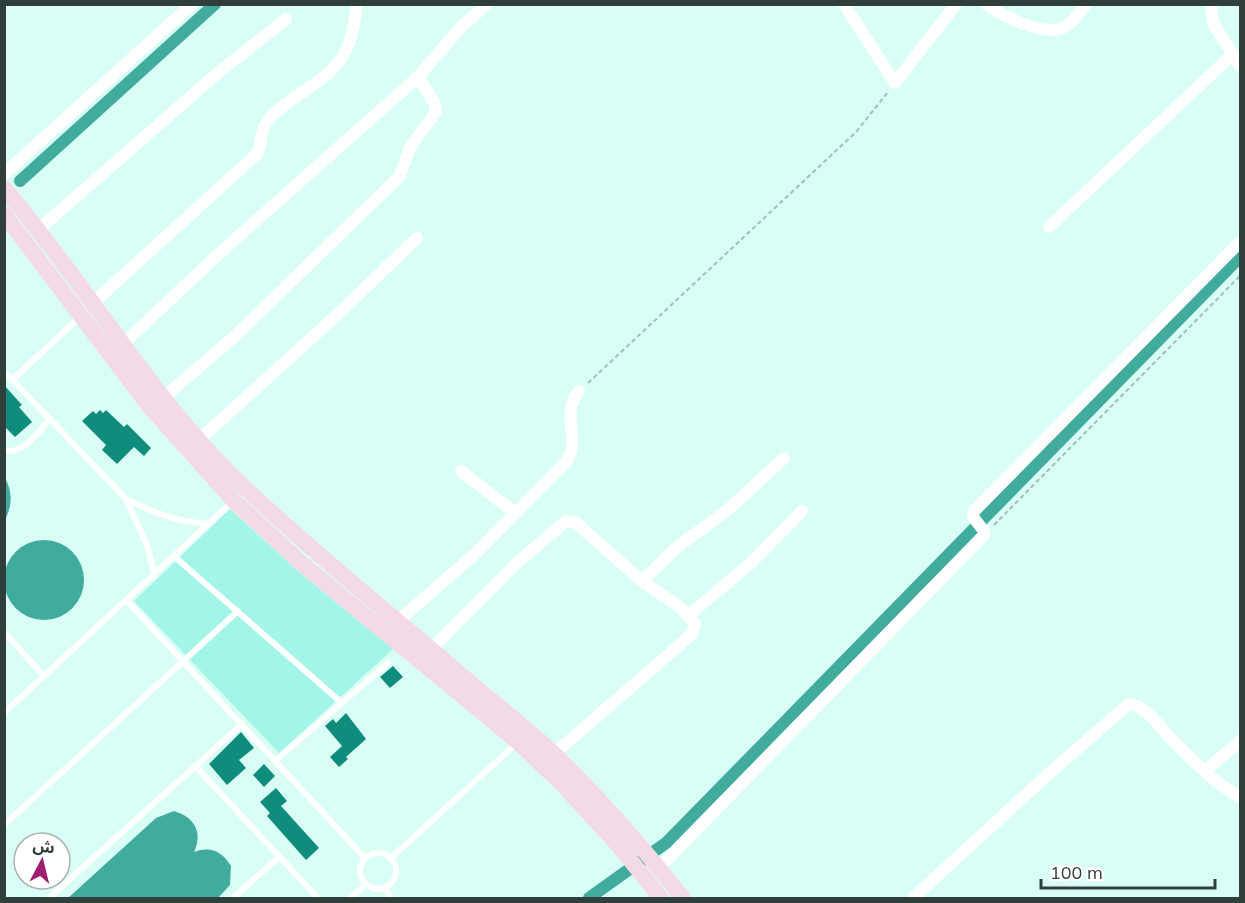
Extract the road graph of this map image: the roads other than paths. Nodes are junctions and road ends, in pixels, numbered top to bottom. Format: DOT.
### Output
graph roads {
  1 [pos="192,4"];
  2 [pos="357,4"];
  3 [pos="487,4"];
  4 [pos="844,4"];
  5 [pos="956,4"];
  6 [pos="986,4"];
  7 [pos="1086,4"];
  8 [pos="1211,4"];
  9 [pos="286,19"];
  10 [pos="1233,54"];
  11 [pos="1240,66"];
  12 [pos="418,77"];
  13 [pos="4,174"];
  14 [pos="4,188"];
  15 [pos="4,214"];
  16 [pos="1049,227"];
  17 [pos="39,229"];
  18 [pos="417,238"];
  19 [pos="1240,242"];
  20 [pos="94,302"];
  21 [pos="80,317"];
  22 [pos="123,344"];
  23 [pos="4,371"];
  24 [pos="12,380"];
  25 [pos="579,391"];
  26 [pos="163,398"];
  27 [pos="50,419"];
  28 [pos="199,440"];
  29 [pos="4,450"];
  30 [pos="784,458"];
  31 [pos="461,471"];
  32 [pos="239,494"];
  33 [pos="126,499"];
  34 [pos="802,511"];
  35 [pos="515,513"];
  36 [pos="209,524"];
  37 [pos="175,557"];
  38 [pos="155,576"];
  39 [pos="642,581"];
  40 [pos="127,601"];
  41 [pos="238,611"];
  42 [pos="689,615"];
  43 [pos="398,621"];
  44 [pos="4,632"];
  45 [pos="431,648"];
  46 [pos="183,662"];
  47 [pos="388,663"];
  48 [pos="44,676"];
  49 [pos="342,703"];
  50 [pos="4,713"];
  51 [pos="242,724"];
  52 [pos="524,737"];
  53 [pos="1240,741"];
  54 [pos="554,754"];
  55 [pos="275,761"];
  56 [pos="195,766"];
  57 [pos="1206,770"];
  58 [pos="1240,797"];
  59 [pos="4,825"];
  60 [pos="279,857"];
  61 [pos="364,858"];
  62 [pos="391,858"];
  63 [pos="659,868"];
  64 [pos="366,885"];
  65 [pos="385,888"];
  66 [pos="50,898"];
  67 [pos="233,898"];
  68 [pos="318,898"];
  69 [pos="351,898"];
  70 [pos="392,898"];
  71 [pos="662,898"];
  72 [pos="683,898"];
  73 [pos="913,898"];
  1 -- 13 [label="street"];
  2 -- 20 [label="street"];
  3 -- 12 [label="street"];
  4 -- 5 [label="street"];
  6 -- 7 [label="street"];
  8 -- 10 [label="street"];
  9 -- 17 [label="street"];
  10 -- 11 [label="street"];
  10 -- 16 [label="street"];
  12 -- 22 [label="street"];
  12 -- 26 [label="street"];
  14 -- 17 [label="street"];
  15 -- 21 [label="street"];
  17 -- 20 [label="street"];
  18 -- 28 [label="street"];
  19 -- 63 [label="street"];
  20 -- 22 [label="street"];
  21 -- 24 [label="lane"];
  21 -- 32 [label="street"];
  22 -- 26 [label="street"];
  23 -- 24 [label="lane"];
  24 -- 27 [label="lane"];
  25 -- 35 [label="street"];
  26 -- 28 [label="street"];
  27 -- 29 [label="lane"];
  27 -- 33 [label="lane"];
  28 -- 32 [label="street"];
  30 -- 39 [label="street"];
  31 -- 35 [label="street"];
  32 -- 36 [label="lane"];
  32 -- 43 [label="street"];
  32 -- 52 [label="street"];
  33 -- 36 [label="lane"];
  33 -- 38 [label="lane"];
  34 -- 42 [label="street"];
  35 -- 43 [label="street"];
  36 -- 37 [label="lane"];
  37 -- 38 [label="lane"];
  37 -- 41 [label="lane"];
  38 -- 40 [label="lane"];
  39 -- 42 [label="street"];
  39 -- 45 [label="street"];
  40 -- 46 [label="lane"];
  40 -- 48 [label="lane"];
  41 -- 46 [label="lane"];
  41 -- 49 [label="lane"];
  42 -- 54 [label="street"];
  43 -- 45 [label="street"];
  44 -- 48 [label="lane"];
  45 -- 52 [label="street"];
  46 -- 51 [label="lane"];
  46 -- 59 [label="lane"];
  47 -- 49 [label="lane"];
  48 -- 50 [label="lane"];
  49 -- 55 [label="lane"];
  51 -- 55 [label="lane"];
  51 -- 56 [label="lane"];
  52 -- 54 [label="street"];
  52 -- 62 [label="lane"];
  52 -- 71 [label="street"];
  53 -- 57 [label="street"];
  54 -- 63 [label="street"];
  55 -- 61 [label="lane"];
  56 -- 60 [label="lane"];
  56 -- 66 [label="lane"];
  57 -- 58 [label="street"];
  57 -- 73 [label="street"];
  60 -- 67 [label="lane"];
  60 -- 68 [label="lane"];
  61 -- 62 [label="lane"];
  61 -- 64 [label="lane"];
  62 -- 65 [label="lane"];
  63 -- 72 [label="street"];
  64 -- 65 [label="lane"];
  64 -- 69 [label="lane"];
  65 -- 70 [label="lane"];
}
